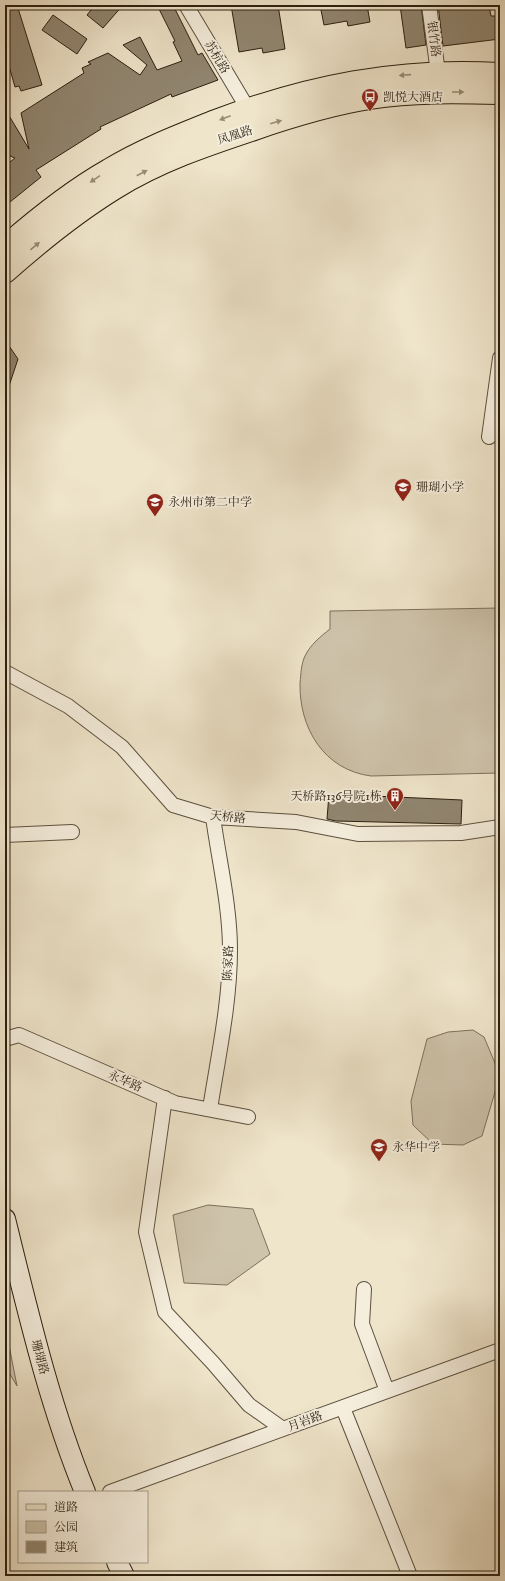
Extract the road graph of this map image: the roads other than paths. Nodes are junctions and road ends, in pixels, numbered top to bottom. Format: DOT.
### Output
graph roads {
  1 [pos="186,5"];
  2 [pos="429,5"];
  3 [pos="438,73"];
  4 [pos="500,74"];
  5 [pos="500,93"];
  6 [pos="248,109"];
  7 [pos="5,247"];
  8 [pos="5,272"];
  9 [pos="500,358"];
  10 [pos="489,437"];
  11 [pos="5,672"];
  12 [pos="213,817"];
  13 [pos="500,827"];
  14 [pos="72,832"];
  15 [pos="5,835"];
  16 [pos="5,1039"];
  17 [pos="165,1098"];
  18 [pos="210,1109"];
  19 [pos="248,1117"];
  20 [pos="5,1219"];
  21 [pos="5,1269"];
  22 [pos="364,1289"];
  23 [pos="500,1350"];
  24 [pos="388,1391"];
  25 [pos="343,1408"];
  26 [pos="283,1430"];
  27 [pos="73,1491"];
  28 [pos="85,1491"];
  29 [pos="113,1491"];
  30 [pos="104,1563"];
  31 [pos="118,1563"];
  32 [pos="110,1576"];
  33 [pos="124,1576"];
  34 [pos="410,1576"];
  1 -- 6 [label="street, 苏杭路"];
  2 -- 3 [label="street, 银竹路"];
  3 -- 4 [label="main road, 凤凰路"];
  3 -- 6 [label="main road, 凤凰路, one-way"];
  8 -- 5 [label="main road, 凤凰路, one-way"];
  6 -- 7 [label="main road, 凤凰路, one-way"];
  9 -- 10 [label="street"];
  11 -- 12 [label="street, 天桥路"];
  12 -- 13 [label="street, 天桥路"];
  12 -- 18 [label="street, 陈家路"];
  14 -- 15 [label="street"];
  16 -- 17 [label="street, 永华路"];
  17 -- 18 [label="street, 永华路"];
  17 -- 26 [label="street"];
  18 -- 19 [label="street, 永华路"];
  20 -- 28 [label="main road, 珊瑚路"];
  21 -- 27 [label="main road, 珊瑚路"];
  22 -- 24 [label="street"];
  23 -- 24 [label="street, 月岩路"];
  24 -- 25 [label="street, 月岩路"];
  25 -- 26 [label="street, 月岩路"];
  25 -- 34 [label="street"];
  26 -- 29 [label="street, 月岩路"];
  30 -- 32 [label="main road"];
  31 -- 33 [label="main road"];
}
